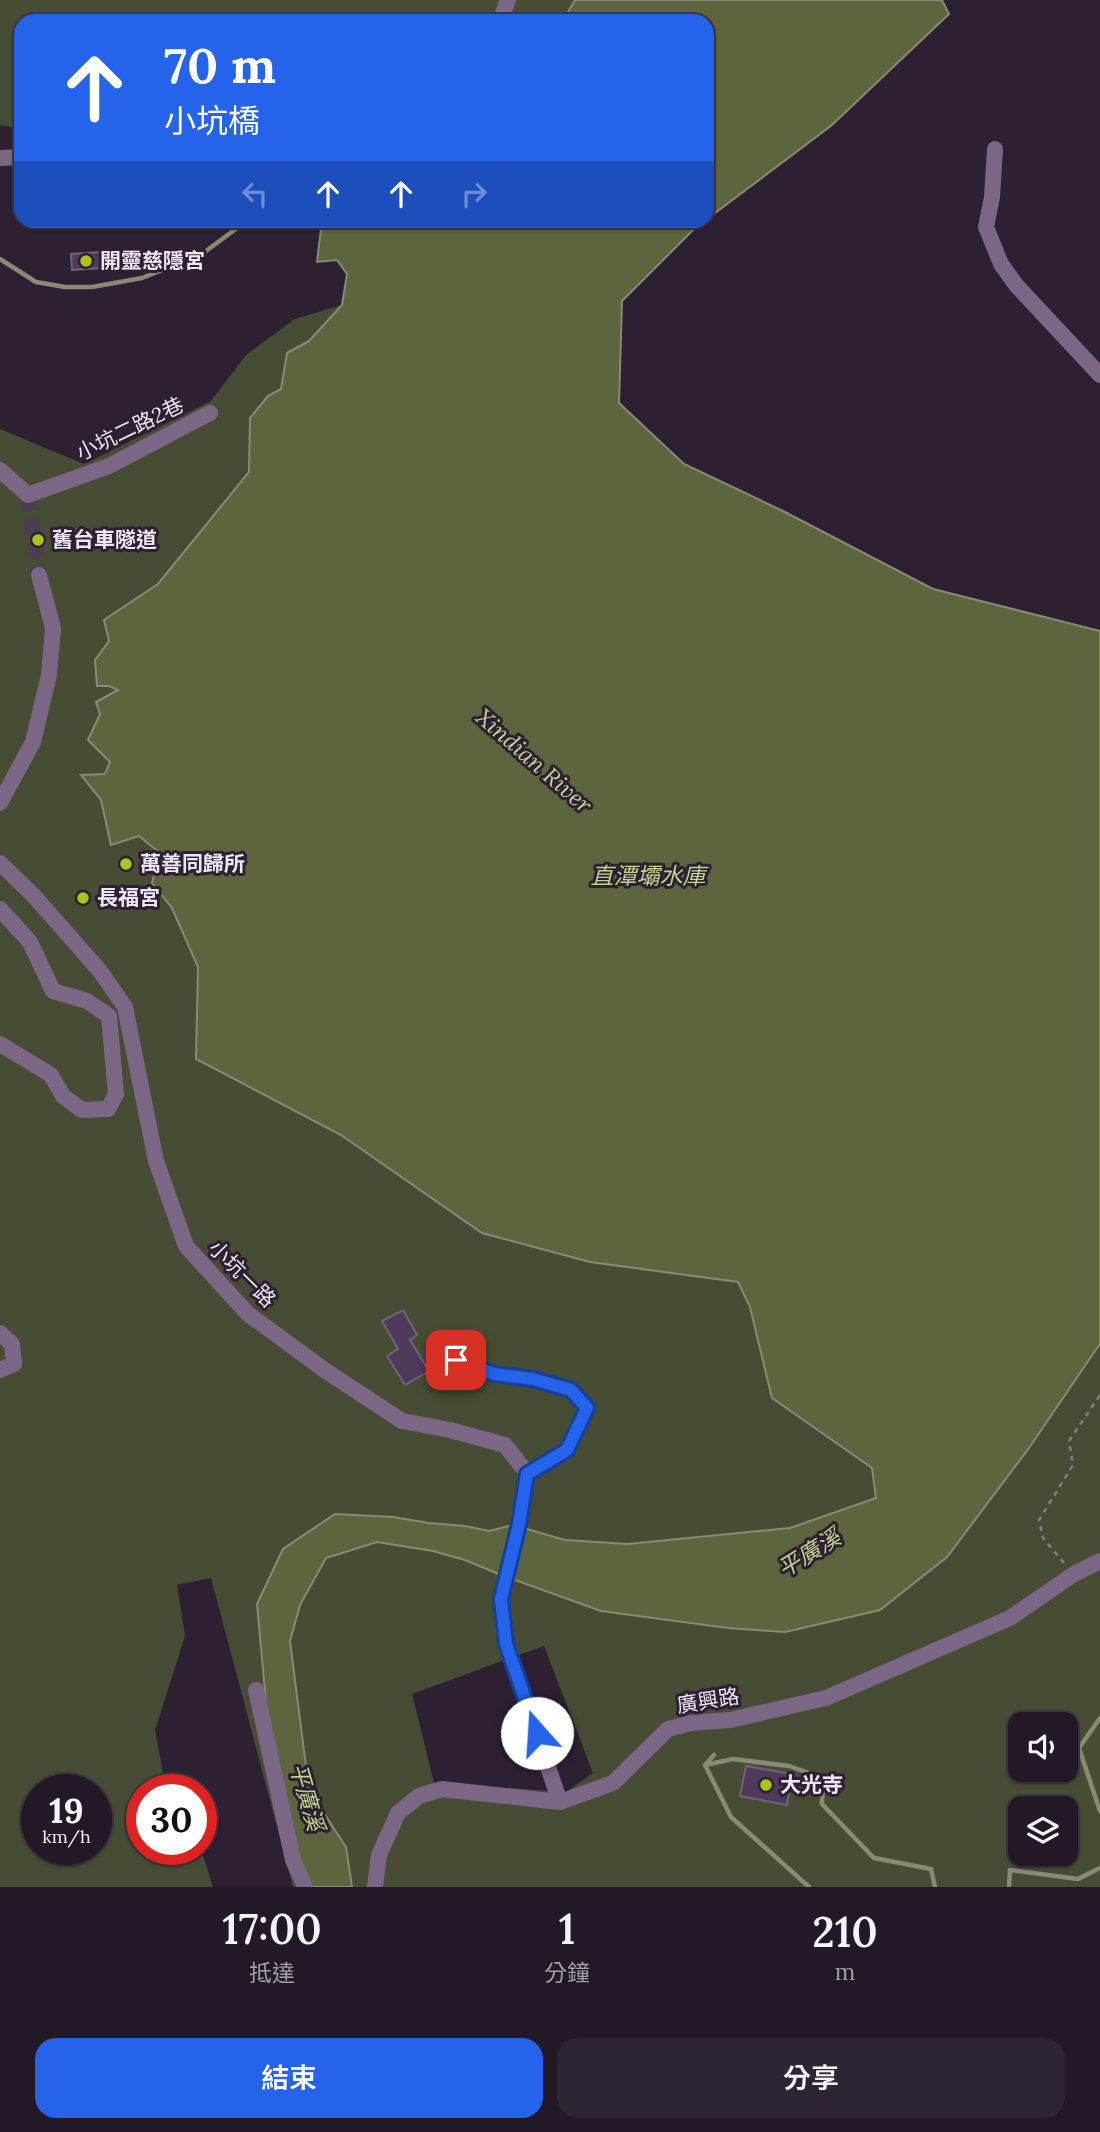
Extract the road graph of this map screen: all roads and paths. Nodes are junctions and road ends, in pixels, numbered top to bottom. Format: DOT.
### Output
graph roads {
  1 [pos="995,149"];
  2 [pos="1100,375"];
  3 [pos="211,413"];
  4 [pos="0,470"];
  5 [pos="38,575"];
  6 [pos="0,803"];
  7 [pos="0,863"];
  8 [pos="0,909"];
  9 [pos="0,1044"];
  10 [pos="0,1333"];
  11 [pos="456,1360"];
  12 [pos="0,1370"];
  13 [pos="1100,1395"];
  14 [pos="527,1474"];
  15 [pos="1100,1561"];
  16 [pos="1073,1574"];
  17 [pos="256,1689"];
  18 [pos="560,1802"];
  19 [pos="305,1887"];
  20 [pos="375,1887"];
  1 -- 2 [label="street"];
  3 -- 4 [label="street, 小坑二路2巷"];
  5 -- 6 [label="street"];
  7 -- 14 [label="street, 小坑一路"];
  8 -- 9 [label="street"];
  10 -- 12 [label="street"];
  11 -- 14 [label="street"];
  13 -- 16 [label="path"];
  14 -- 18 [label="street"];
  15 -- 16 [label="street, 廣興路"];
  16 -- 18 [label="street, 廣興路"];
  17 -- 19 [label="street"];
  18 -- 20 [label="street, 廣興路"];
}
